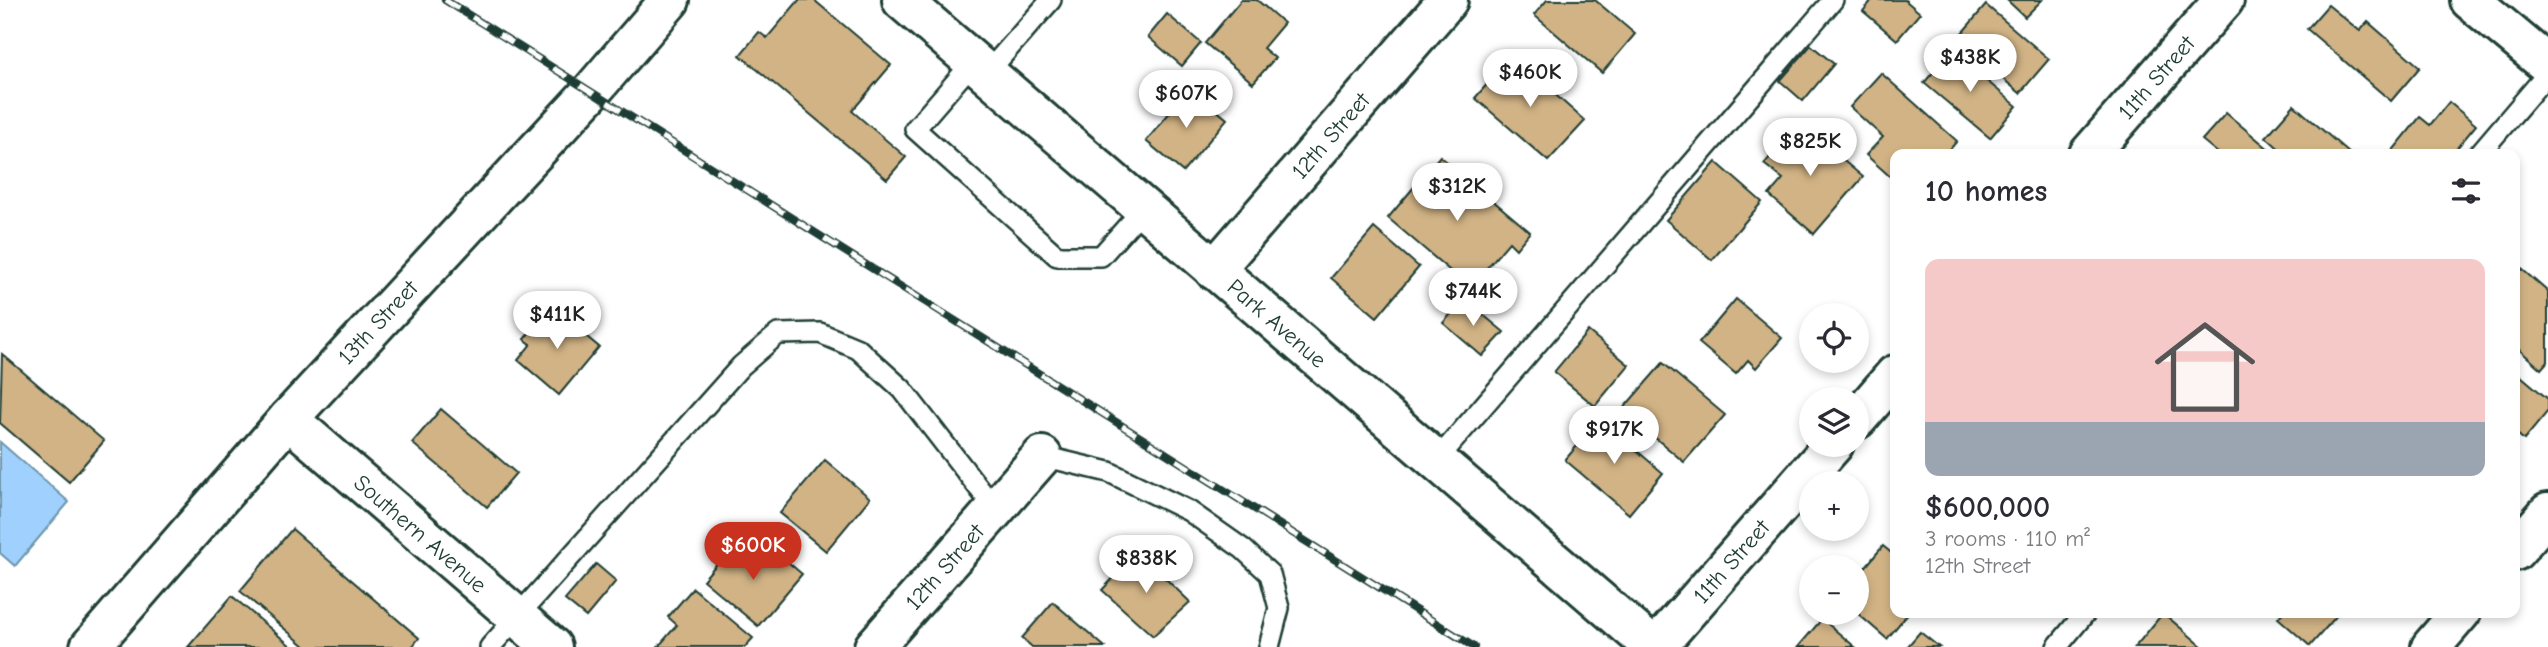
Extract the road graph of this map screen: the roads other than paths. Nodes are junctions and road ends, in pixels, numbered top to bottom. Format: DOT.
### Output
graph roads {
  1 [pos="670,0"];
  2 [pos="902,0"];
  3 [pos="1051,0"];
  4 [pos="1448,0"];
  5 [pos="1833,0"];
  6 [pos="2224,0"];
  7 [pos="2470,0"];
  8 [pos="2548,65"];
  9 [pos="980,68"];
  10 [pos="2548,73"];
  11 [pos="2093,149"];
  12 [pos="2483,149"];
  13 [pos="1143,209"];
  14 [pos="1214,270"];
  15 [pos="1890,381"];
  16 [pos="1869,405"];
  17 [pos="288,419"];
  18 [pos="1042,456"];
  19 [pos="1823,457"];
  20 [pos="1436,461"];
  21 [pos="995,509"];
  22 [pos="2548,513"];
  23 [pos="2520,545"];
  24 [pos="516,616"];
  25 [pos="2081,618"];
  26 [pos="2456,618"];
  27 [pos="90,647"];
  28 [pos="490,647"];
  29 [pos="552,647"];
  30 [pos="874,647"];
  31 [pos="1269,647"];
  32 [pos="1655,647"];
  33 [pos="2057,647"];
  34 [pos="2431,647"];
  1 -- 17 [label="street, 13th Street"];
  2 -- 9 [label="street, Park Avenue"];
  3 -- 9 [label="lane"];
  4 -- 14 [label="street, 12th Street"];
  5 -- 20 [label="lane"];
  6 -- 11 [label="street, 11th Street"];
  7 -- 8 [label="street"];
  9 -- 13 [label="street, Park Avenue"];
  9 -- 13 [label="lane"];
  10 -- 12 [label="lane"];
  13 -- 14 [label="street, Park Avenue"];
  14 -- 20 [label="street, Park Avenue"];
  15 -- 16 [label="street"];
  17 -- 24 [label="street, Southern Avenue"];
  17 -- 27 [label="street, 13th Street"];
  18 -- 21 [label="street, 12th Street"];
  18 -- 31 [label="lane"];
  19 -- 32 [label="street, 11th Street"];
  20 -- 32 [label="street, Park Avenue"];
  21 -- 24 [label="lane"];
  21 -- 30 [label="street, 12th Street"];
  22 -- 23 [label="street"];
  24 -- 28 [label="lane"];
  24 -- 29 [label="street, Southern Avenue"];
  25 -- 33 [label="lane"];
  26 -- 34 [label="street"];
}
